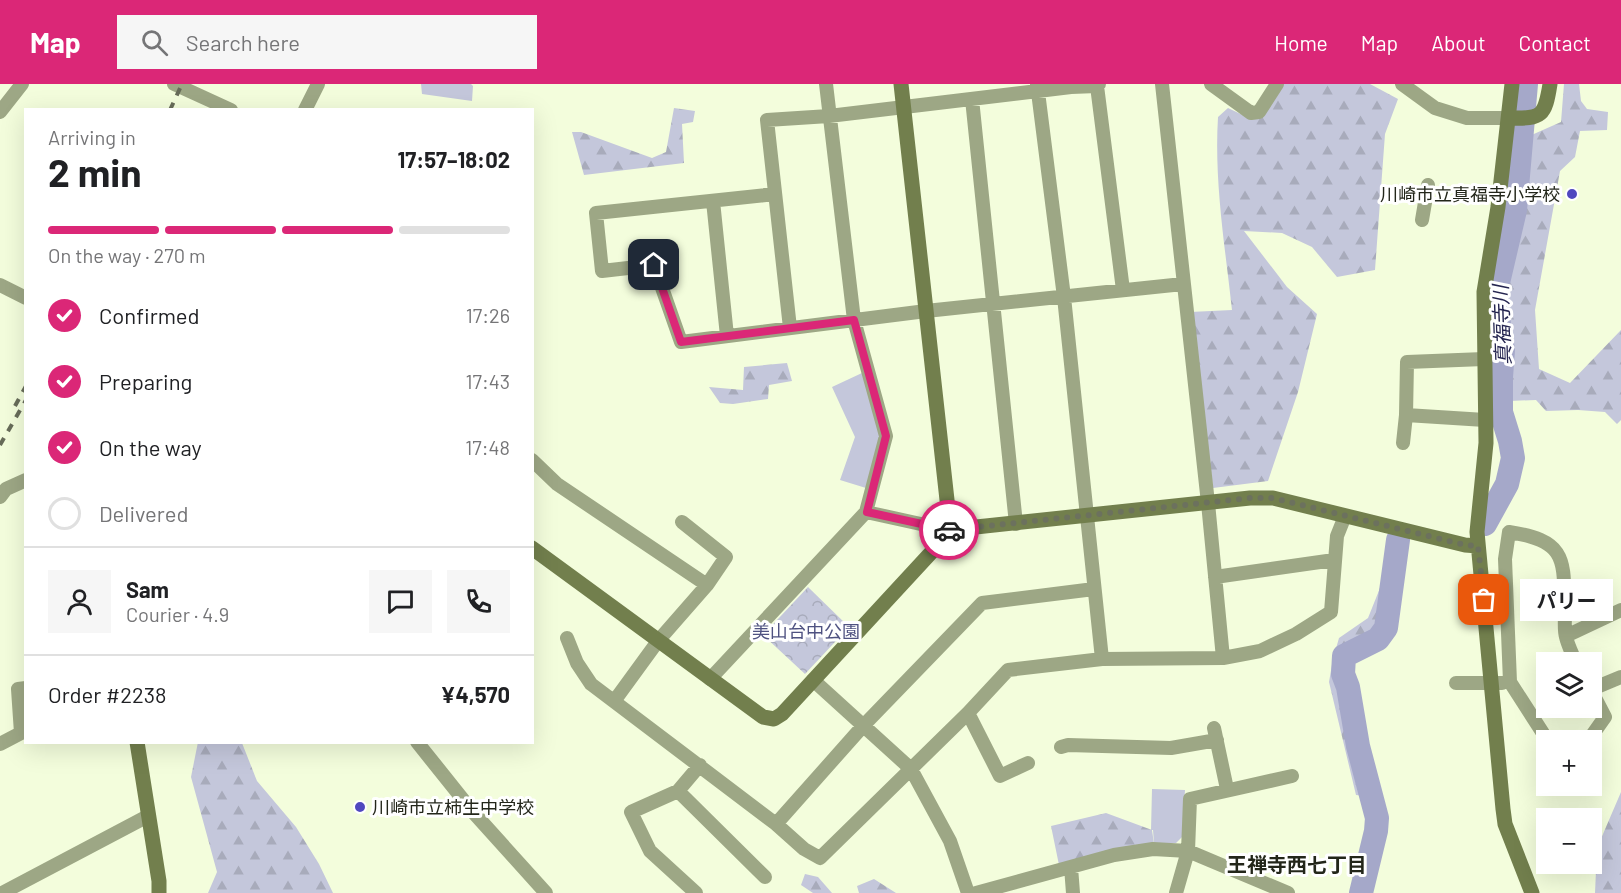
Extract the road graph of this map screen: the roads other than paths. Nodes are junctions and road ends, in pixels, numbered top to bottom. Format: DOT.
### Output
graph roads {
  1 [pos="22,84"];
  2 [pos="174,84"];
  3 [pos="318,84"];
  4 [pos="826,84"];
  5 [pos="901,84"];
  6 [pos="1162,84"];
  7 [pos="1211,84"];
  8 [pos="1277,84"];
  9 [pos="1402,84"];
  10 [pos="1512,84"];
  11 [pos="1550,84"];
  12 [pos="1098,85"];
  13 [pos="1037,88"];
  14 [pos="972,99"];
  15 [pos="903,107"];
  16 [pos="227,108"];
  17 [pos="306,108"];
  18 [pos="0,112"];
  19 [pos="830,116"];
  20 [pos="1520,118"];
  21 [pos="1428,185"];
  22 [pos="775,194"];
  23 [pos="713,201"];
  24 [pos="1422,220"];
  25 [pos="1184,284"];
  26 [pos="0,285"];
  27 [pos="1123,290"];
  28 [pos="24,297"];
  29 [pos="1064,297"];
  30 [pos="993,304"];
  31 [pos="926,311"];
  32 [pos="854,320"];
  33 [pos="790,328"];
  34 [pos="727,336"];
  35 [pos="1484,359"];
  36 [pos="1406,415"];
  37 [pos="1485,420"];
  38 [pos="1403,443"];
  39 [pos="534,462"];
  40 [pos="24,481"];
  41 [pos="2,492"];
  42 [pos="1208,503"];
  43 [pos="867,512"];
  44 [pos="1086,514"];
  45 [pos="1345,516"];
  46 [pos="682,522"];
  47 [pos="1016,524"];
  48 [pos="948,530"];
  49 [pos="1478,546"];
  50 [pos="534,549"];
  51 [pos="1334,560"];
  52 [pos="1215,577"];
  53 [pos="707,585"];
  54 [pos="1094,589"];
  55 [pos="1621,610"];
  56 [pos="1566,636"];
  57 [pos="567,638"];
  58 [pos="658,641"];
  59 [pos="1572,652"];
  60 [pos="1223,658"];
  61 [pos="1102,659"];
  62 [pos="1621,677"];
  63 [pos="710,679"];
  64 [pos="813,680"];
  65 [pos="1510,682"];
  66 [pos="1456,683"];
  67 [pos="1492,683"];
  68 [pos="1602,686"];
  69 [pos="24,688"];
  70 [pos="615,700"];
  71 [pos="1602,711"];
  72 [pos="968,713"];
  73 [pos="863,726"];
  74 [pos="1541,730"];
  75 [pos="1596,730"];
  76 [pos="0,744"];
  77 [pos="137,744"];
  78 [pos="419,744"];
  79 [pos="1061,747"];
  80 [pos="1028,763"];
  81 [pos="700,765"];
  82 [pos="911,770"];
  83 [pos="1292,776"];
  84 [pos="1227,789"];
  85 [pos="678,791"];
  86 [pos="148,816"];
  87 [pos="776,824"];
  88 [pos="1188,851"];
  89 [pos="1071,867"];
  90 [pos="765,877"];
  91 [pos="0,878"];
  92 [pos="6,892"];
  93 [pos="159,893"];
  94 [pos="546,893"];
  95 [pos="696,893"];
  96 [pos="968,893"];
  97 [pos="976,893"];
  98 [pos="1073,893"];
  99 [pos="1176,893"];
  100 [pos="1287,893"];
  101 [pos="1532,893"];
  1 -- 18 [label="street"];
  2 -- 16 [label="street"];
  3 -- 17 [label="street"];
  4 -- 19 [label="street"];
  5 -- 15 [label="street"];
  6 -- 25 [label="street"];
  7 -- 8 [label="street"];
  9 -- 20 [label="street"];
  10 -- 20 [label="street"];
  11 -- 20 [label="street"];
  12 -- 13 [label="street"];
  12 -- 27 [label="street"];
  13 -- 14 [label="street"];
  13 -- 29 [label="street"];
  14 -- 15 [label="street"];
  14 -- 30 [label="street"];
  15 -- 19 [label="street"];
  15 -- 31 [label="street"];
  19 -- 22 [label="street"];
  19 -- 32 [label="street"];
  20 -- 35 [label="street"];
  21 -- 24 [label="street"];
  22 -- 23 [label="street"];
  22 -- 33 [label="street"];
  23 -- 34 [label="street"];
  23 -- 34 [label="street"];
  25 -- 27 [label="street"];
  25 -- 42 [label="street"];
  26 -- 28 [label="street"];
  27 -- 29 [label="street"];
  29 -- 30 [label="street"];
  29 -- 44 [label="street"];
  30 -- 31 [label="street"];
  30 -- 47 [label="street"];
  31 -- 32 [label="street"];
  31 -- 48 [label="street"];
  32 -- 33 [label="street"];
  32 -- 43 [label="street"];
  33 -- 34 [label="street"];
  35 -- 36 [label="street"];
  35 -- 37 [label="street"];
  36 -- 37 [label="street"];
  36 -- 38 [label="street"];
  37 -- 49 [label="street"];
  39 -- 53 [label="street"];
  40 -- 41 [label="street"];
  42 -- 44 [label="street"];
  42 -- 45 [label="street"];
  42 -- 52 [label="street"];
  43 -- 48 [label="street"];
  43 -- 63 [label="street"];
  44 -- 47 [label="street"];
  44 -- 54 [label="street"];
  45 -- 49 [label="street"];
  45 -- 51 [label="street"];
  46 -- 53 [label="street"];
  47 -- 48 [label="street"];
  48 -- 64 [label="street"];
  49 -- 67 [label="street"];
  50 -- 58 [label="street"];
  51 -- 52 [label="street"];
  51 -- 60 [label="street"];
  52 -- 60 [label="street"];
  53 -- 58 [label="street"];
  54 -- 61 [label="street"];
  54 -- 73 [label="street"];
  55 -- 56 [label="street"];
  56 -- 59 [label="street"];
  56 -- 65 [label="street"];
  57 -- 70 [label="street"];
  58 -- 63 [label="street"];
  58 -- 70 [label="street"];
  60 -- 61 [label="street"];
  61 -- 72 [label="street"];
  62 -- 68 [label="street"];
  63 -- 64 [label="street"];
  64 -- 73 [label="street"];
  65 -- 67 [label="street"];
  65 -- 74 [label="street"];
  66 -- 67 [label="street"];
  67 -- 101 [label="street"];
  69 -- 76 [label="street"];
  70 -- 81 [label="street"];
  71 -- 75 [label="street"];
  72 -- 80 [label="street"];
  72 -- 82 [label="street"];
  73 -- 82 [label="street"];
  73 -- 87 [label="street"];
  77 -- 86 [label="street"];
  78 -- 94 [label="street"];
  79 -- 84 [label="street"];
  81 -- 85 [label="street"];
  81 -- 87 [label="street"];
  82 -- 87 [label="street"];
  82 -- 96 [label="street"];
  83 -- 84 [label="street"];
  84 -- 88 [label="street"];
  85 -- 90 [label="street"];
  85 -- 95 [label="street"];
  86 -- 92 [label="street"];
  86 -- 93 [label="street"];
  88 -- 89 [label="street"];
  88 -- 99 [label="street"];
  88 -- 100 [label="street"];
  89 -- 97 [label="street"];
  89 -- 98 [label="street"];
  91 -- 92 [label="street"];
}
